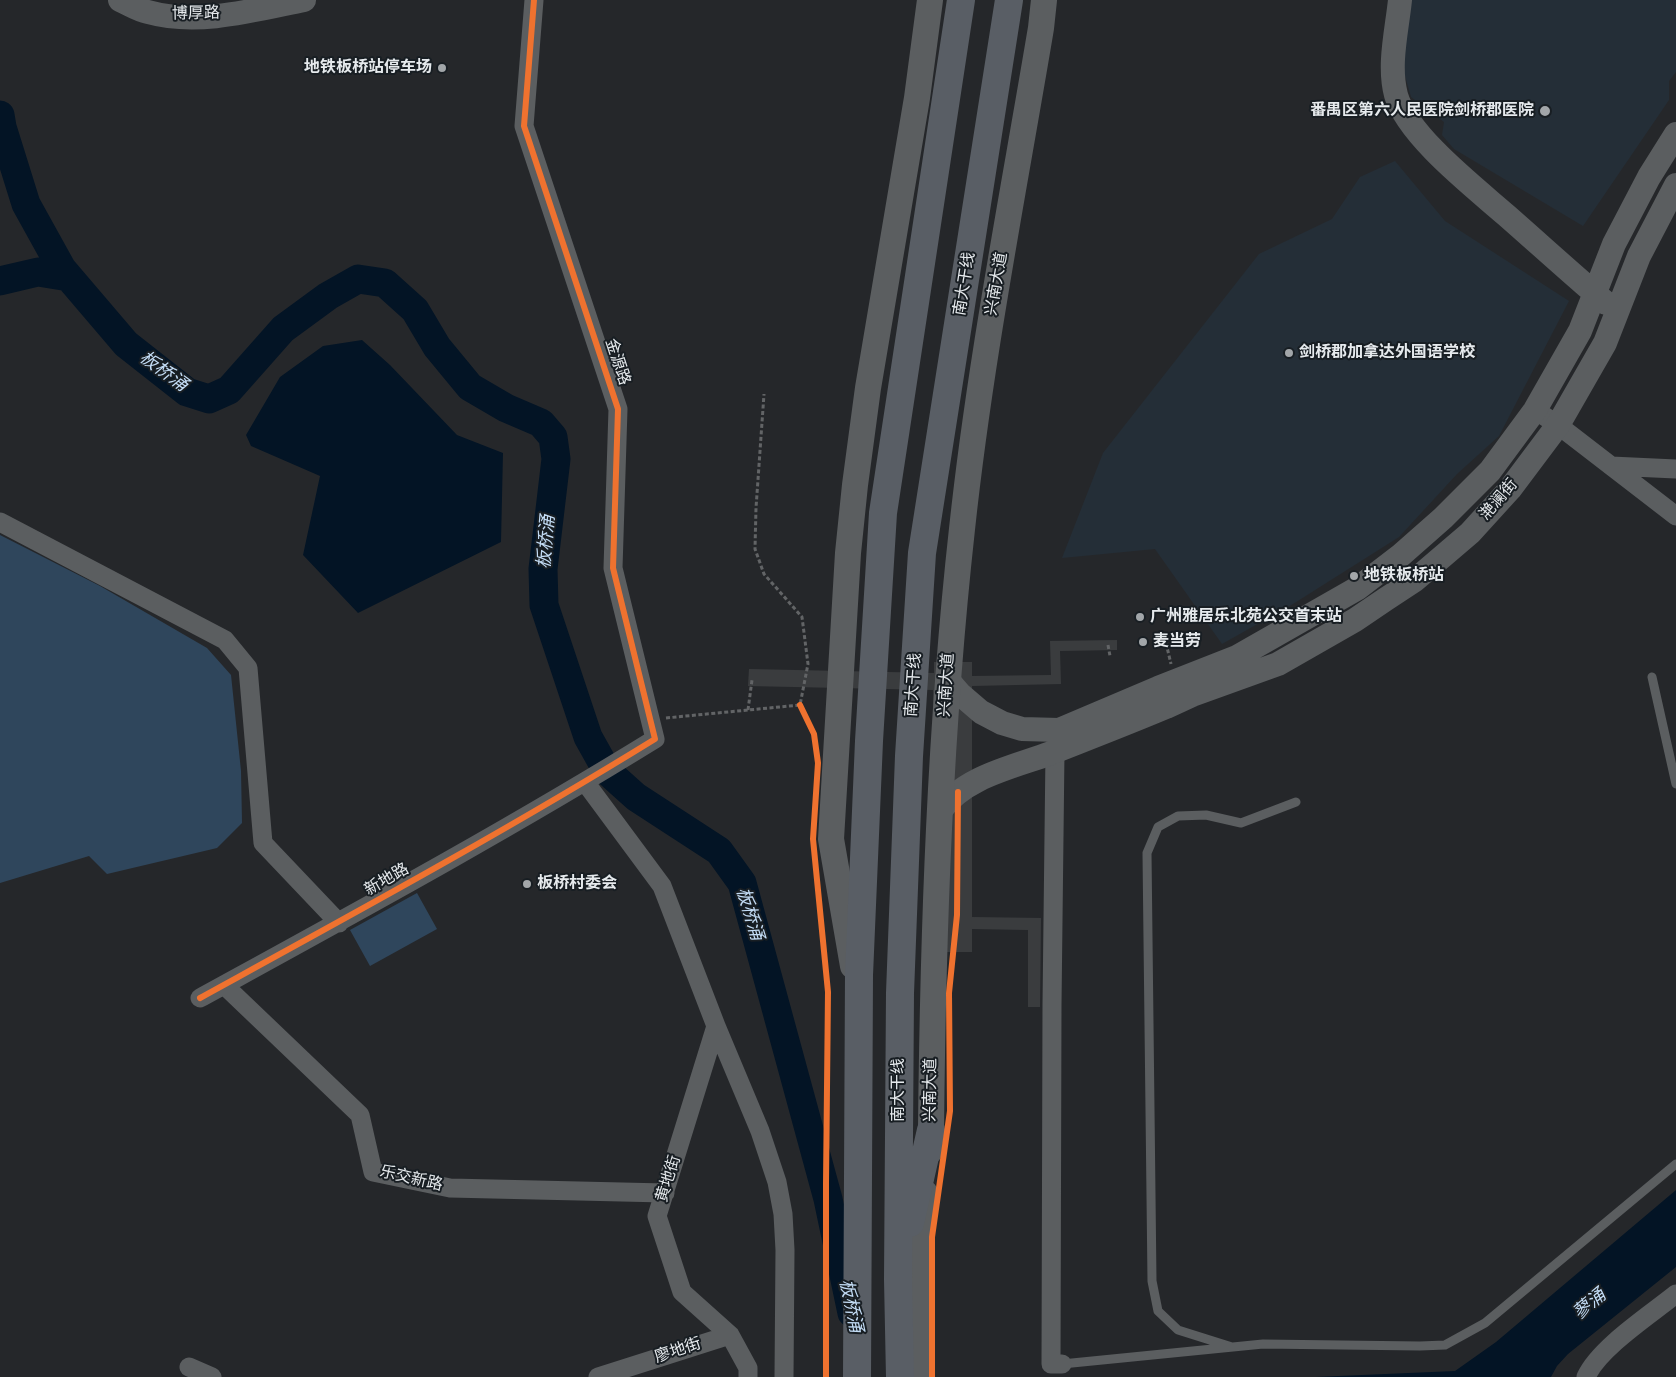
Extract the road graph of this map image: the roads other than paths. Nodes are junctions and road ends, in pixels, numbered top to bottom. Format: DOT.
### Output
graph roads {
  1 [pos="120,0"];
  2 [pos="304,0"];
  3 [pos="534,0"];
  4 [pos="930,0"];
  5 [pos="961,0"];
  6 [pos="1044,0"];
  7 [pos="1400,0"];
  8 [pos="1010,5"];
  9 [pos="1676,134"];
  10 [pos="1676,185"];
  11 [pos="1595,294"];
  12 [pos="1616,313"];
  13 [pos="1535,410"];
  14 [pos="1558,425"];
  15 [pos="1611,466"];
  16 [pos="1676,469"];
  17 [pos="1676,516"];
  18 [pos="0,522"];
  19 [pos="1312,614"];
  20 [pos="1326,636"];
  21 [pos="1652,677"];
  22 [pos="947,679"];
  23 [pos="1162,698"];
  24 [pos="655,739"];
  25 [pos="1055,751"];
  26 [pos="585,782"];
  27 [pos="1676,784"];
  28 [pos="1296,802"];
  29 [pos="940,811"];
  30 [pos="339,923"];
  31 [pos="224,986"];
  32 [pos="859,995"];
  33 [pos="200,998"];
  34 [pos="716,1026"];
  35 [pos="931,1130"];
  36 [pos="1676,1164"];
  37 [pos="665,1193"];
  38 [pos="898,1279"];
  39 [pos="1676,1294"];
  40 [pos="730,1335"];
  41 [pos="1232,1347"];
  42 [pos="189,1367"];
  43 [pos="1051,1368"];
  44 [pos="748,1372"];
  45 [pos="212,1377"];
  46 [pos="598,1377"];
  47 [pos="784,1377"];
  48 [pos="857,1377"];
  49 [pos="900,1377"];
  50 [pos="920,1377"];
  51 [pos="1586,1377"];
  1 -- 2 [label="street, 博厚路"];
  3 -- 24 [label="street, 金源路"];
  4 -- 32 [label="main road"];
  5 -- 32 [label="highway"];
  6 -- 22 [label="main road, 兴南大道"];
  7 -- 11 [label="street"];
  8 -- 38 [label="highway, 南大干线"];
  9 -- 11 [label="street, 滟澜街"];
  10 -- 12 [label="street, 滟澜街"];
  11 -- 12 [label="street"];
  11 -- 13 [label="street, 滟澜街"];
  12 -- 14 [label="street, 滟澜街"];
  13 -- 14 [label="street"];
  13 -- 19 [label="street, 滟澜街"];
  14 -- 15 [label="street"];
  14 -- 20 [label="street, 滟澜街"];
  15 -- 16 [label="street"];
  15 -- 17 [label="street"];
  18 -- 30 [label="street"];
  19 -- 20 [label="street"];
  19 -- 23 [label="street, 滟澜街"];
  20 -- 23 [label="street, 滟澜街"];
  21 -- 27 [label="lane"];
  22 -- 23 [label="street"];
  22 -- 29 [label="main road, 兴南大道"];
  23 -- 25 [label="street"];
  24 -- 26 [label="street, 新地路"];
  25 -- 29 [label="street"];
  25 -- 43 [label="street"];
  26 -- 30 [label="street, 新地路"];
  26 -- 34 [label="street"];
  28 -- 41 [label="lane"];
  29 -- 35 [label="main road, 兴南大道"];
  30 -- 31 [label="street, 新地路"];
  31 -- 33 [label="street, 新地路"];
  31 -- 37 [label="street, 乐交新路"];
  32 -- 48 [label="highway"];
  34 -- 37 [label="street, 黄地街"];
  34 -- 47 [label="street"];
  35 -- 38 [label="highway"];
  35 -- 50 [label="main road, 兴南大道"];
  36 -- 41 [label="lane"];
  37 -- 40 [label="street, 黄地街"];
  38 -- 49 [label="highway, 南大干线"];
  39 -- 51 [label="street"];
  40 -- 44 [label="street, 黄地街"];
  40 -- 46 [label="street, 廖地街"];
  41 -- 43 [label="lane"];
  42 -- 45 [label="street"];
}
